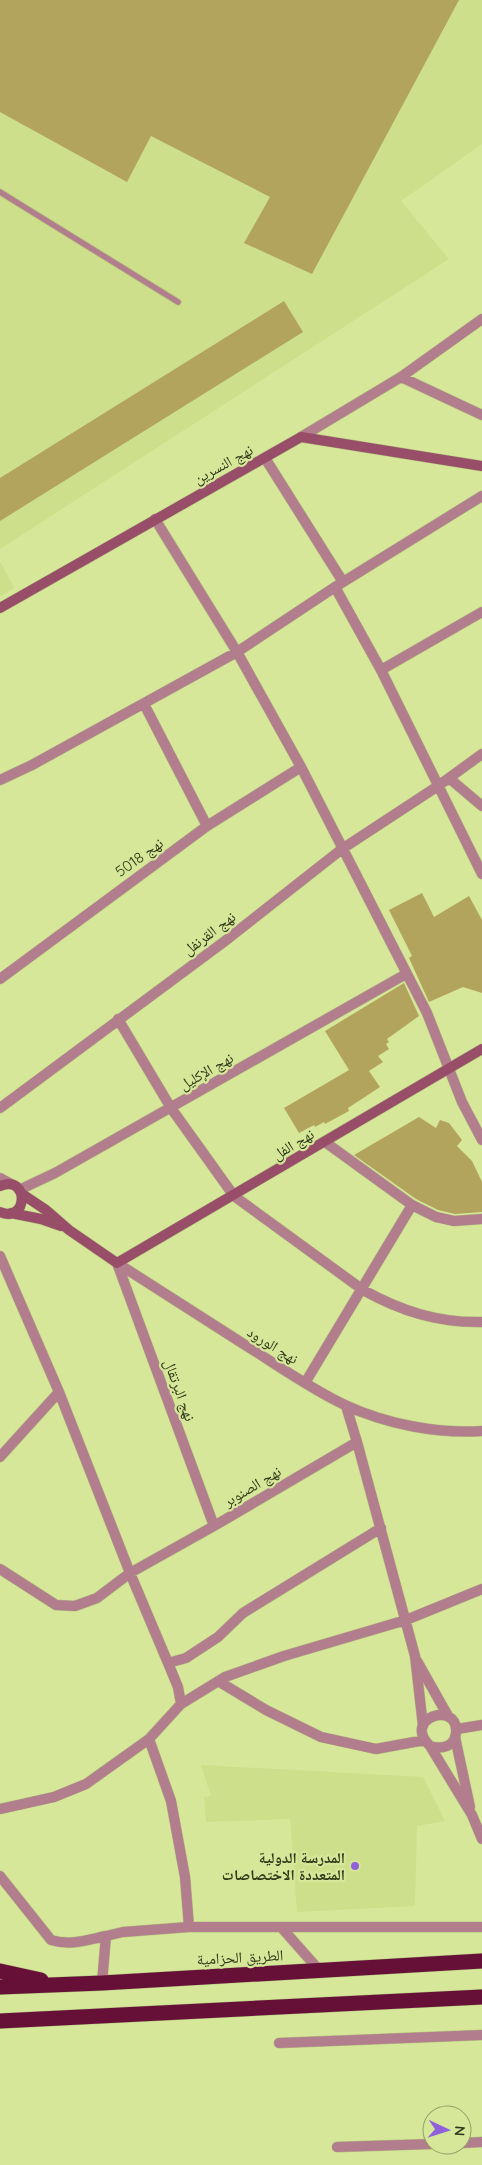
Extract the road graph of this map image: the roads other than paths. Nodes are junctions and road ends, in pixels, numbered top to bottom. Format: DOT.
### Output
graph roads {
  1 [pos="0,192"];
  2 [pos="178,302"];
  3 [pos="482,319"];
  4 [pos="401,376"];
  5 [pos="482,414"];
  6 [pos="301,437"];
  7 [pos="265,458"];
  8 [pos="482,466"];
  9 [pos="482,496"];
  10 [pos="155,519"];
  11 [pos="339,584"];
  12 [pos="0,608"];
  13 [pos="482,612"];
  14 [pos="237,652"];
  15 [pos="381,670"];
  16 [pos="144,704"];
  17 [pos="482,754"];
  18 [pos="300,767"];
  19 [pos="448,778"];
  20 [pos="0,780"];
  21 [pos="438,786"];
  22 [pos="482,806"];
  23 [pos="206,826"];
  24 [pos="342,849"];
  25 [pos="482,874"];
  26 [pos="406,974"];
  27 [pos="0,978"];
  28 [pos="118,1019"];
  29 [pos="482,1049"];
  30 [pos="449,1068"];
  31 [pos="0,1108"];
  32 [pos="172,1108"];
  33 [pos="482,1140"];
  34 [pos="325,1142"];
  35 [pos="0,1178"];
  36 [pos="0,1186"];
  37 [pos="17,1189"];
  38 [pos="234,1196"];
  39 [pos="412,1205"];
  40 [pos="3,1213"];
  41 [pos="482,1219"];
  42 [pos="68,1230"];
  43 [pos="0,1256"];
  44 [pos="117,1263"];
  45 [pos="363,1290"];
  46 [pos="482,1322"];
  47 [pos="305,1383"];
  48 [pos="60,1392"];
  49 [pos="346,1406"];
  50 [pos="482,1431"];
  51 [pos="356,1442"];
  52 [pos="0,1457"];
  53 [pos="214,1526"];
  54 [pos="381,1528"];
  55 [pos="0,1568"];
  56 [pos="130,1574"];
  57 [pos="482,1588"];
  58 [pos="406,1620"];
  59 [pos="414,1656"];
  60 [pos="168,1663"];
  61 [pos="218,1681"];
  62 [pos="181,1704"];
  63 [pos="448,1716"];
  64 [pos="482,1725"];
  65 [pos="423,1726"];
  66 [pos="456,1733"];
  67 [pos="149,1738"];
  68 [pos="428,1743"];
  69 [pos="0,1810"];
  70 [pos="472,1816"];
  71 [pos="482,1839"];
  72 [pos="0,1876"];
  73 [pos="189,1927"];
  74 [pos="281,1927"];
  75 [pos="482,1927"];
  76 [pos="106,1936"];
  77 [pos="482,1960"];
  78 [pos="319,1970"];
  79 [pos="0,1971"];
  80 [pos="102,1983"];
  81 [pos="62,1985"];
  82 [pos="0,1987"];
  83 [pos="482,1997"];
  84 [pos="60,2019"];
  85 [pos="0,2021"];
  86 [pos="0,2031"];
  87 [pos="482,2035"];
  88 [pos="279,2043"];
  89 [pos="422,2144"];
  90 [pos="337,2146"];
  1 -- 2 [label="lane"];
  3 -- 4 [label="street"];
  4 -- 5 [label="street"];
  4 -- 6 [label="street"];
  6 -- 7 [label="street, نهج النسرين"];
  6 -- 8 [label="street"];
  7 -- 10 [label="street, نهج النسرين"];
  7 -- 11 [label="street"];
  9 -- 11 [label="street"];
  10 -- 12 [label="street, نهج النسرين"];
  10 -- 14 [label="street"];
  11 -- 14 [label="street"];
  11 -- 15 [label="street"];
  13 -- 15 [label="street"];
  14 -- 16 [label="street"];
  14 -- 18 [label="street"];
  15 -- 21 [label="street"];
  16 -- 20 [label="street"];
  16 -- 23 [label="street"];
  17 -- 19 [label="street, نهج القرنفل"];
  18 -- 23 [label="street, نهج 5018"];
  18 -- 24 [label="street"];
  19 -- 21 [label="street, نهج القرنفل"];
  19 -- 22 [label="street"];
  21 -- 24 [label="street, نهج القرنفل"];
  21 -- 25 [label="street"];
  23 -- 27 [label="street, نهج 5018"];
  24 -- 26 [label="street"];
  24 -- 28 [label="street, نهج القرنفل"];
  26 -- 30 [label="street"];
  26 -- 32 [label="street, نهج الإكليل"];
  28 -- 31 [label="street, نهج القرنفل"];
  28 -- 32 [label="street"];
  29 -- 30 [label="street, نهج الفل"];
  30 -- 33 [label="street"];
  30 -- 34 [label="street, نهج الفل"];
  32 -- 37 [label="street, نهج الإكليل"];
  32 -- 38 [label="street"];
  34 -- 38 [label="street, نهج الفل"];
  34 -- 39 [label="street"];
  35 -- 37 [label="street"];
  36 -- 37 [label="street"];
  37 -- 40 [label="street"];
  37 -- 42 [label="street"];
  38 -- 44 [label="street, نهج الفل"];
  38 -- 45 [label="street"];
  39 -- 41 [label="street"];
  39 -- 45 [label="street"];
  40 -- 42 [label="street"];
  42 -- 44 [label="street, نهج الورود"];
  43 -- 48 [label="street"];
  44 -- 47 [label="street, نهج الورود"];
  44 -- 53 [label="street, نهج البرتقال"];
  45 -- 46 [label="street"];
  45 -- 47 [label="street"];
  47 -- 49 [label="street, نهج الورود"];
  48 -- 52 [label="street"];
  48 -- 56 [label="street"];
  49 -- 50 [label="street, نهج الورود"];
  49 -- 51 [label="street"];
  51 -- 53 [label="street, نهج الصنوبر"];
  51 -- 54 [label="street"];
  53 -- 56 [label="street, نهج الصنوبر"];
  54 -- 58 [label="street"];
  54 -- 60 [label="street"];
  55 -- 56 [label="street, نهج الصنوبر"];
  56 -- 60 [label="street"];
  57 -- 58 [label="street"];
  58 -- 59 [label="street"];
  58 -- 61 [label="street"];
  59 -- 63 [label="street"];
  59 -- 65 [label="street"];
  60 -- 62 [label="street"];
  61 -- 62 [label="street"];
  61 -- 68 [label="street"];
  62 -- 67 [label="street"];
  63 -- 65 [label="street"];
  63 -- 66 [label="street"];
  64 -- 66 [label="street"];
  65 -- 68 [label="street"];
  66 -- 68 [label="street"];
  66 -- 70 [label="street"];
  67 -- 69 [label="street"];
  67 -- 73 [label="street"];
  68 -- 70 [label="street"];
  70 -- 71 [label="street"];
  72 -- 76 [label="street"];
  73 -- 74 [label="street"];
  73 -- 76 [label="street"];
  74 -- 75 [label="street"];
  74 -- 78 [label="street"];
  76 -- 80 [label="street"];
  77 -- 78 [label="highway, الطريق الحزامية"];
  78 -- 80 [label="highway, الطريق الحزامية"];
  79 -- 81 [label="highway"];
  80 -- 81 [label="highway, الطريق الحزامية"];
  81 -- 82 [label="highway, الطريق الحزامية"];
  83 -- 84 [label="highway"];
  84 -- 85 [label="highway"];
  84 -- 86 [label="highway"];
  87 -- 88 [label="street"];
  89 -- 90 [label="street"];
}
